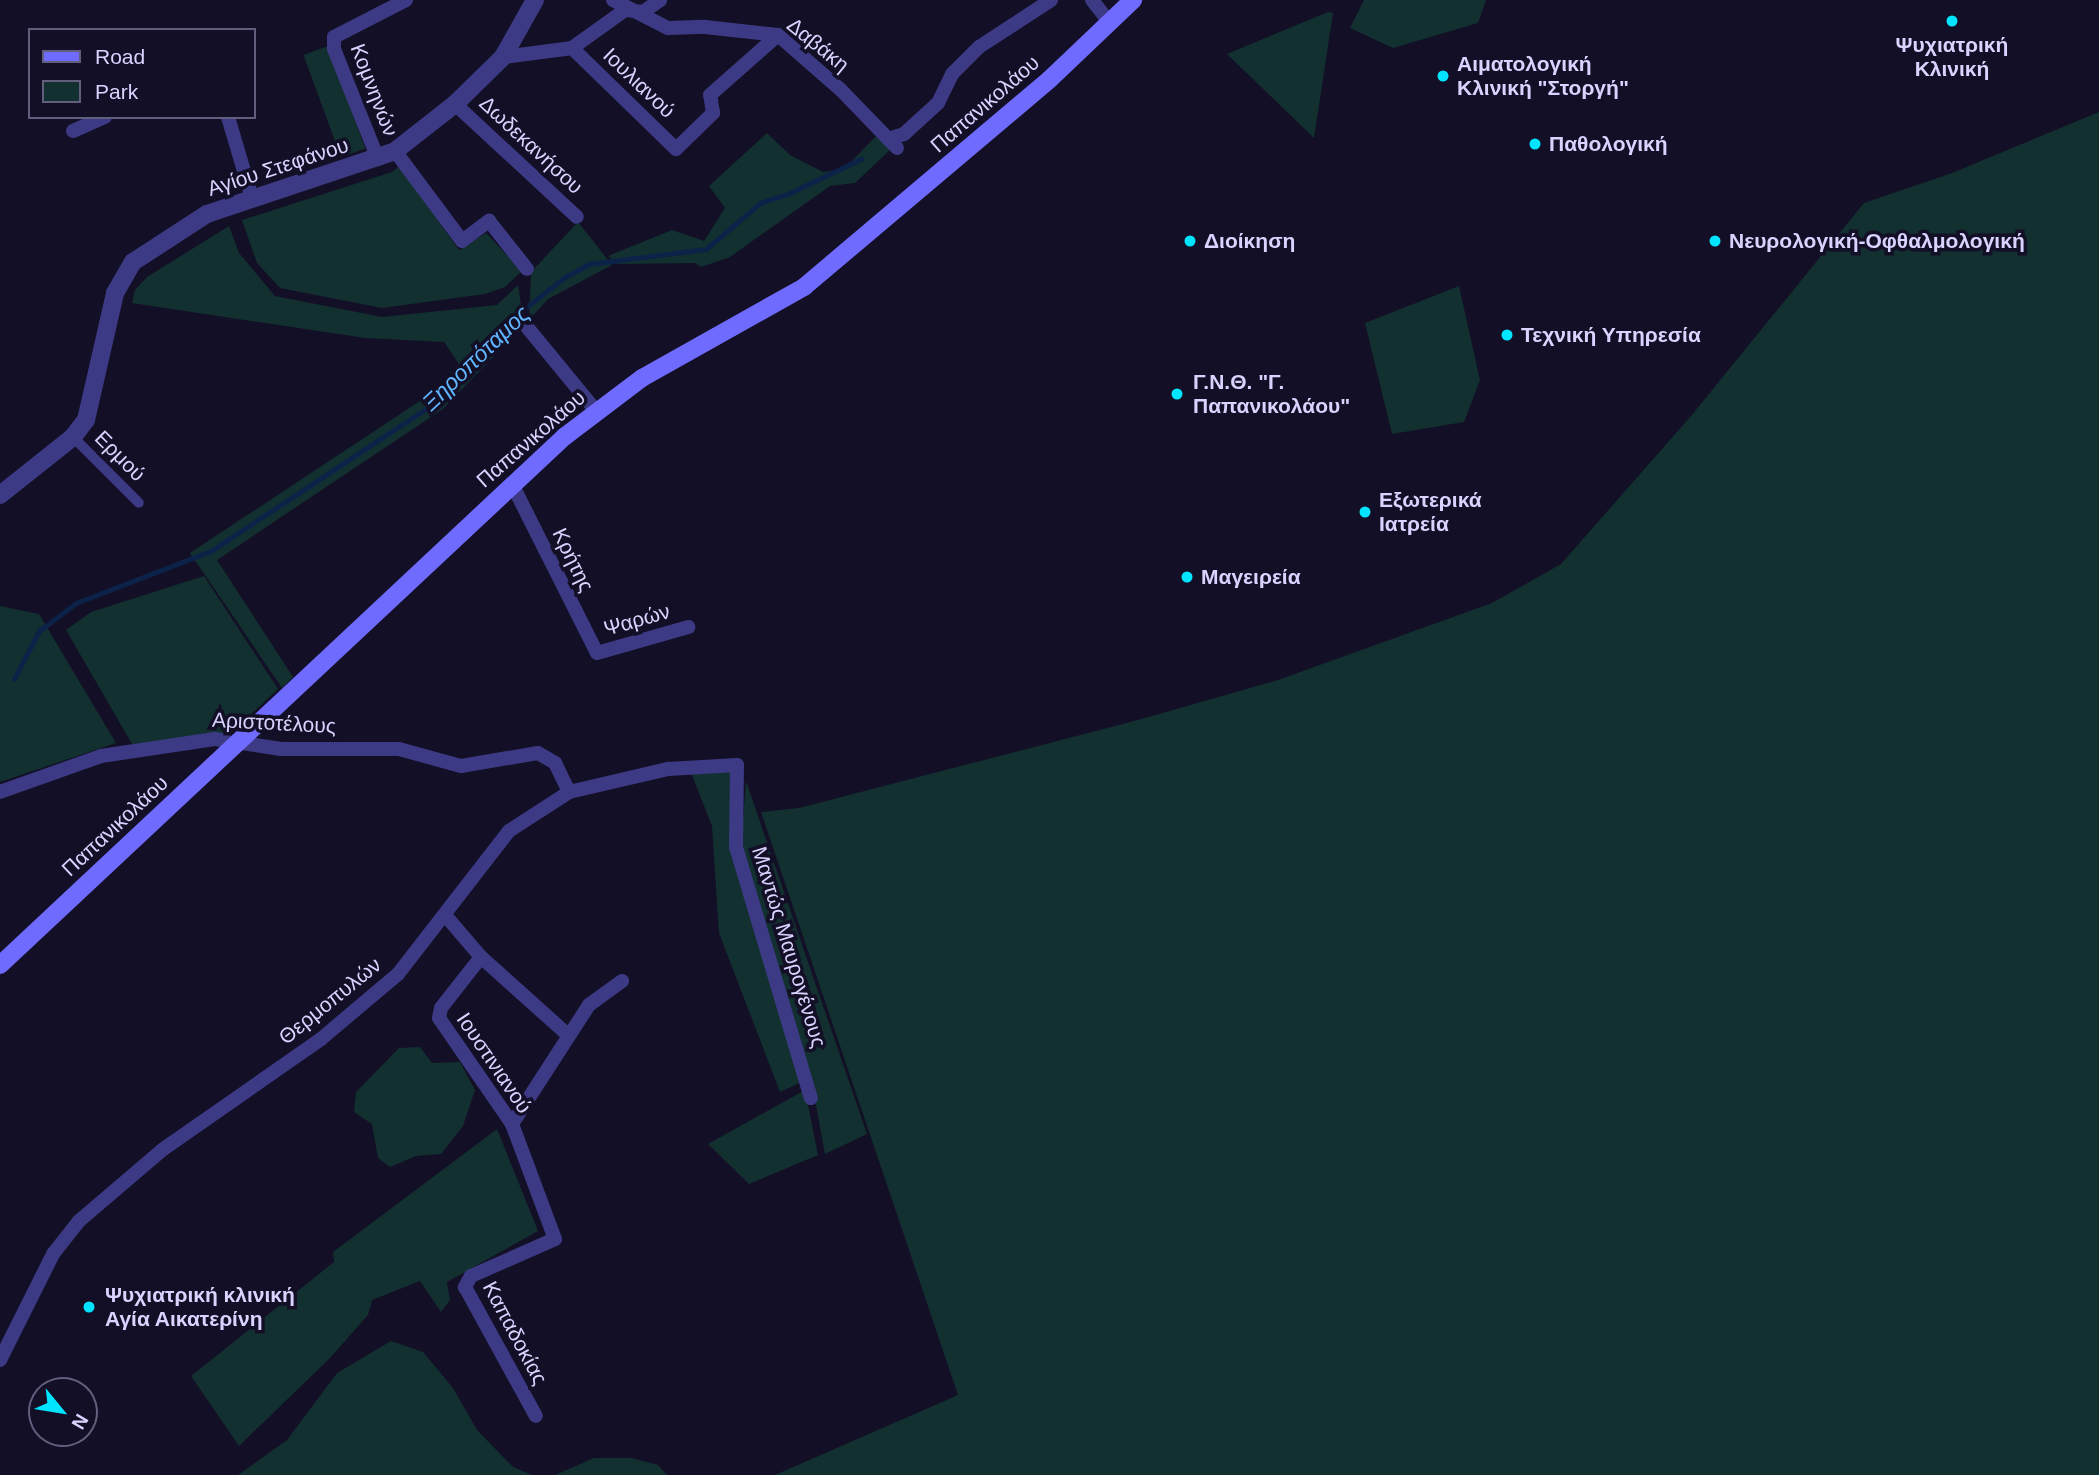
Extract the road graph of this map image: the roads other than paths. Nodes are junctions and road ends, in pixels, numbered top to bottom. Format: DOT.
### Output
graph roads {
  1 [pos="406,0"];
  2 [pos="535,0"];
  3 [pos="613,0"];
  4 [pos="660,0"];
  5 [pos="1051,0"];
  6 [pos="1092,0"];
  7 [pos="1133,0"];
  8 [pos="625,10"];
  9 [pos="1109,22"];
  10 [pos="778,35"];
  11 [pos="572,48"];
  12 [pos="503,57"];
  13 [pos="456,104"];
  14 [pos="100,119"];
  15 [pos="229,119"];
  16 [pos="73,131"];
  17 [pos="395,151"];
  18 [pos="378,159"];
  19 [pos="252,198"];
  20 [pos="578,217"];
  21 [pos="527,269"];
  22 [pos="527,327"];
  23 [pos="596,411"];
  24 [pos="73,437"];
  25 [pos="512,484"];
  26 [pos="0,495"];
  27 [pos="139,503"];
  28 [pos="688,627"];
  29 [pos="597,653"];
  30 [pos="239,741"];
  31 [pos="737,765"];
  32 [pos="0,792"];
  33 [pos="569,792"];
  34 [pos="445,915"];
  35 [pos="481,957"];
  36 [pos="0,965"];
  37 [pos="622,981"];
  38 [pos="568,1035"];
  39 [pos="811,1098"];
  40 [pos="512,1124"];
  41 [pos="554,1241"];
  42 [pos="0,1359"];
  43 [pos="536,1416"];
  1 -- 18 [label="street, Κομνηνών"];
  2 -- 12 [label="street, Αγίου Στεφάνου"];
  3 -- 8 [label="street, Δαβάκη"];
  4 -- 8 [label="street"];
  5 -- 10 [label="street, Δαβάκη"];
  6 -- 9 [label="street"];
  7 -- 9 [label="main road, Παπανικολάου"];
  8 -- 10 [label="street, Δαβάκη"];
  8 -- 11 [label="street"];
  9 -- 23 [label="main road, Παπανικολάου"];
  10 -- 11 [label="street, Ιουλιανού"];
  11 -- 12 [label="street"];
  12 -- 13 [label="street, Αγίου Στεφάνου"];
  13 -- 17 [label="street, Αγίου Στεφάνου"];
  13 -- 20 [label="street, Δωδεκανήσου"];
  14 -- 16 [label="street"];
  15 -- 19 [label="street"];
  17 -- 18 [label="street, Αγίου Στεφάνου"];
  17 -- 21 [label="street"];
  18 -- 19 [label="street, Αγίου Στεφάνου"];
  19 -- 24 [label="street, Αγίου Στεφάνου"];
  22 -- 23 [label="street"];
  23 -- 25 [label="main road, Παπανικολάου"];
  24 -- 26 [label="street, Αγίου Στεφάνου"];
  24 -- 27 [label="street, Ερμού"];
  25 -- 29 [label="street, Κρήτης"];
  25 -- 30 [label="main road, Παπανικολάου"];
  28 -- 29 [label="street, Ψαρών"];
  30 -- 32 [label="street, Αριστοτέλους"];
  30 -- 33 [label="street, Αριστοτέλους"];
  30 -- 36 [label="main road, Παπανικολάου"];
  31 -- 33 [label="street, Θερμοπυλών"];
  31 -- 39 [label="street, Μαντώς Μαυρογένους"];
  33 -- 34 [label="street, Θερμοπυλών"];
  34 -- 35 [label="street"];
  34 -- 42 [label="street, Θερμοπυλών"];
  35 -- 38 [label="street"];
  35 -- 40 [label="street, Ιουστινιανού"];
  37 -- 38 [label="street"];
  38 -- 40 [label="street"];
  40 -- 41 [label="street, Ιουστινιανού"];
  41 -- 43 [label="street, Καπαδοκίας"];
}
